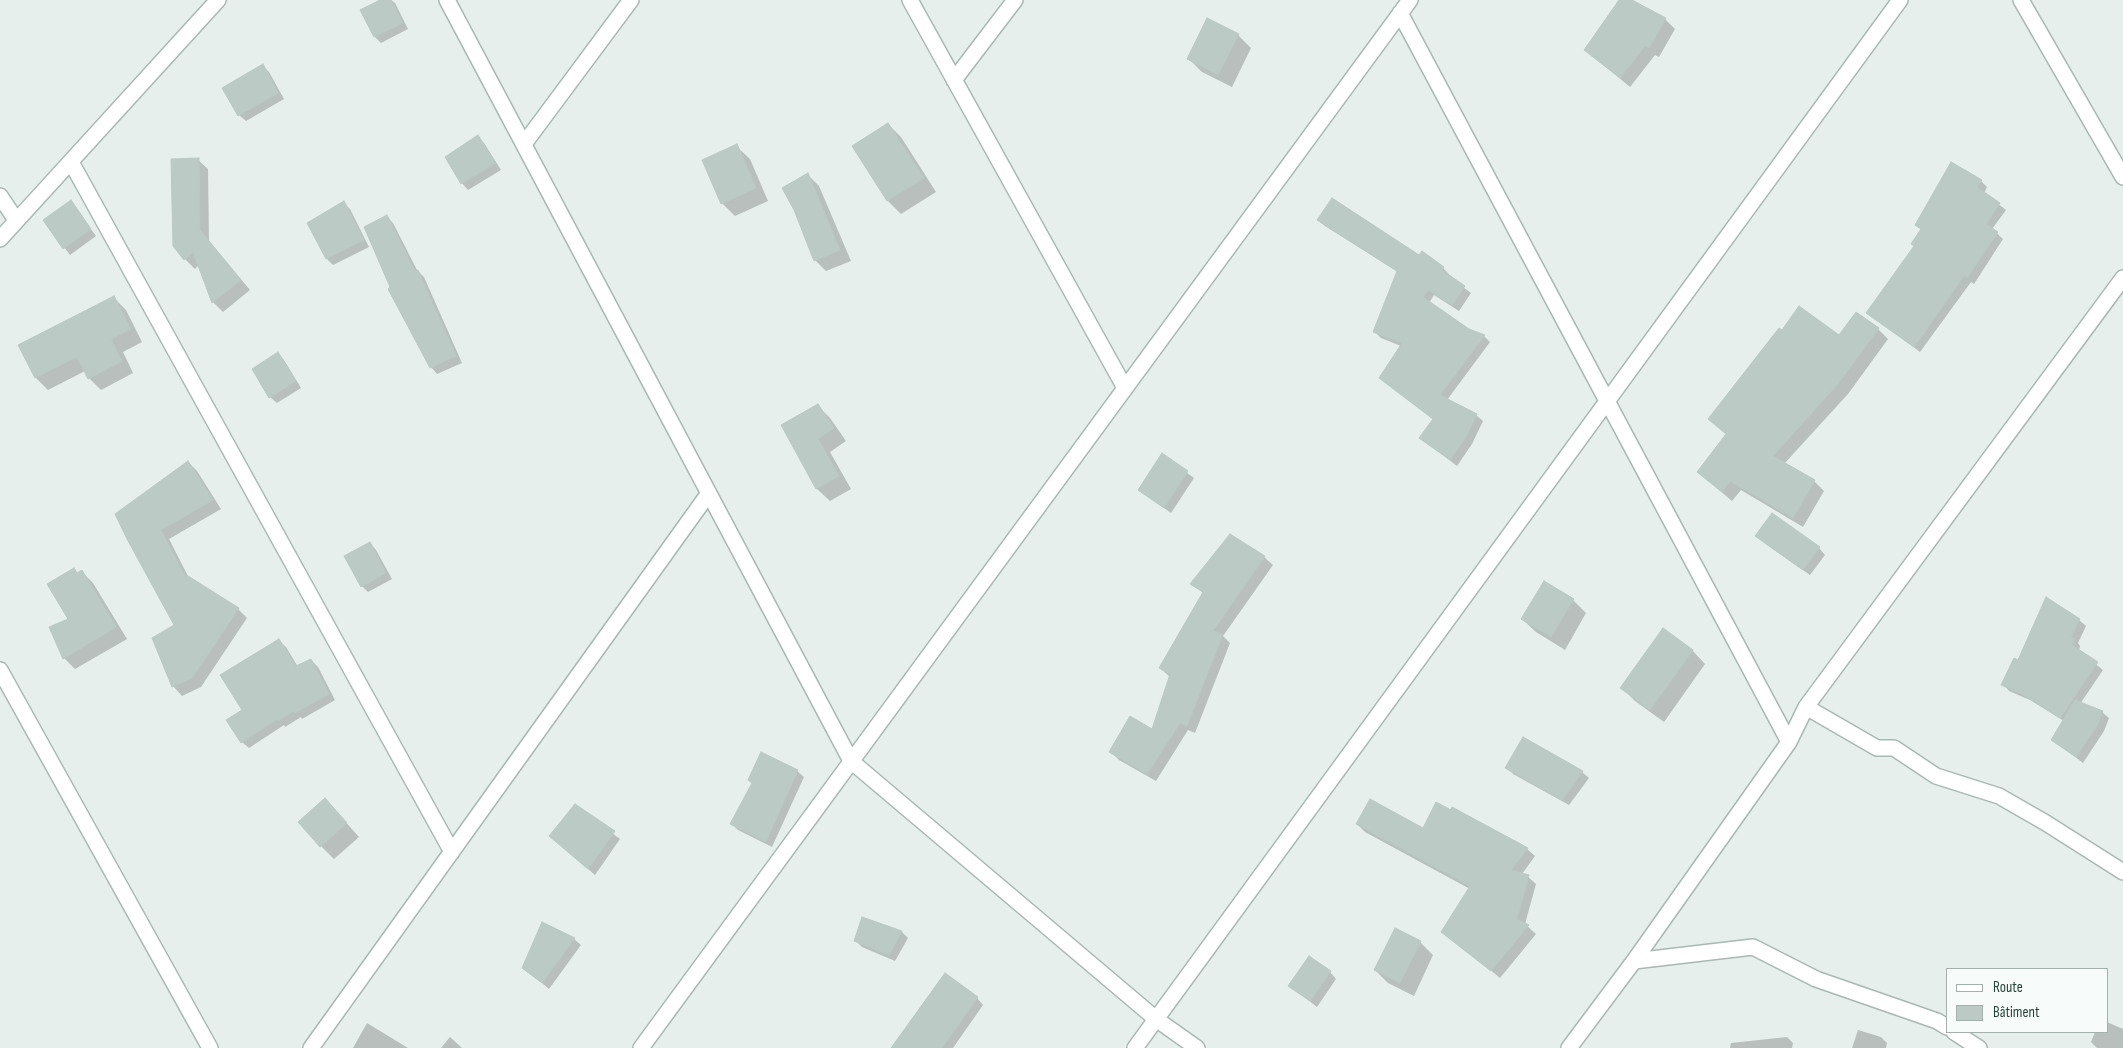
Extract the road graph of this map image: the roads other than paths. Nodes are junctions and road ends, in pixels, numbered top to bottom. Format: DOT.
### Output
graph roads {
  1 [pos="218,0"];
  2 [pos="447,0"];
  3 [pos="631,0"];
  4 [pos="910,0"];
  5 [pos="1015,0"];
  6 [pos="1410,0"];
  7 [pos="1900,0"];
  8 [pos="2021,0"];
  9 [pos="1400,12"];
  10 [pos="954,80"];
  11 [pos="524,144"];
  12 [pos="71,162"];
  13 [pos="2123,177"];
  14 [pos="0,196"];
  15 [pos="16,220"];
  16 [pos="0,238"];
  17 [pos="2123,278"];
  18 [pos="1125,388"];
  19 [pos="1607,401"];
  20 [pos="709,493"];
  21 [pos="0,670"];
  22 [pos="1806,707"];
  23 [pos="1788,742"];
  24 [pos="851,761"];
  25 [pos="452,852"];
  26 [pos="2123,872"];
  27 [pos="1634,961"];
  28 [pos="1156,1019"];
  29 [pos="1946,1026"];
  30 [pos="1956,1033"];
  31 [pos="210,1048"];
  32 [pos="311,1048"];
  33 [pos="641,1048"];
  34 [pos="1135,1048"];
  35 [pos="1197,1048"];
  36 [pos="1569,1048"];
  37 [pos="1979,1048"];
  1 -- 12 [label="street"];
  2 -- 11 [label="street"];
  3 -- 11 [label="street"];
  4 -- 10 [label="street"];
  5 -- 10 [label="street"];
  6 -- 9 [label="street"];
  7 -- 19 [label="street"];
  8 -- 13 [label="street"];
  9 -- 18 [label="street"];
  9 -- 19 [label="street"];
  10 -- 18 [label="street"];
  11 -- 20 [label="street"];
  12 -- 15 [label="street"];
  12 -- 25 [label="street"];
  14 -- 15 [label="street"];
  15 -- 16 [label="street"];
  17 -- 22 [label="street"];
  18 -- 24 [label="street"];
  19 -- 23 [label="street"];
  19 -- 28 [label="street"];
  20 -- 24 [label="street"];
  20 -- 25 [label="street"];
  21 -- 31 [label="street"];
  22 -- 23 [label="street"];
  22 -- 26 [label="street"];
  23 -- 27 [label="street"];
  24 -- 28 [label="street"];
  24 -- 33 [label="street"];
  25 -- 32 [label="street"];
  27 -- 29 [label="street"];
  27 -- 36 [label="street"];
  28 -- 34 [label="street"];
  28 -- 35 [label="street"];
  30 -- 37 [label="street"];
}
